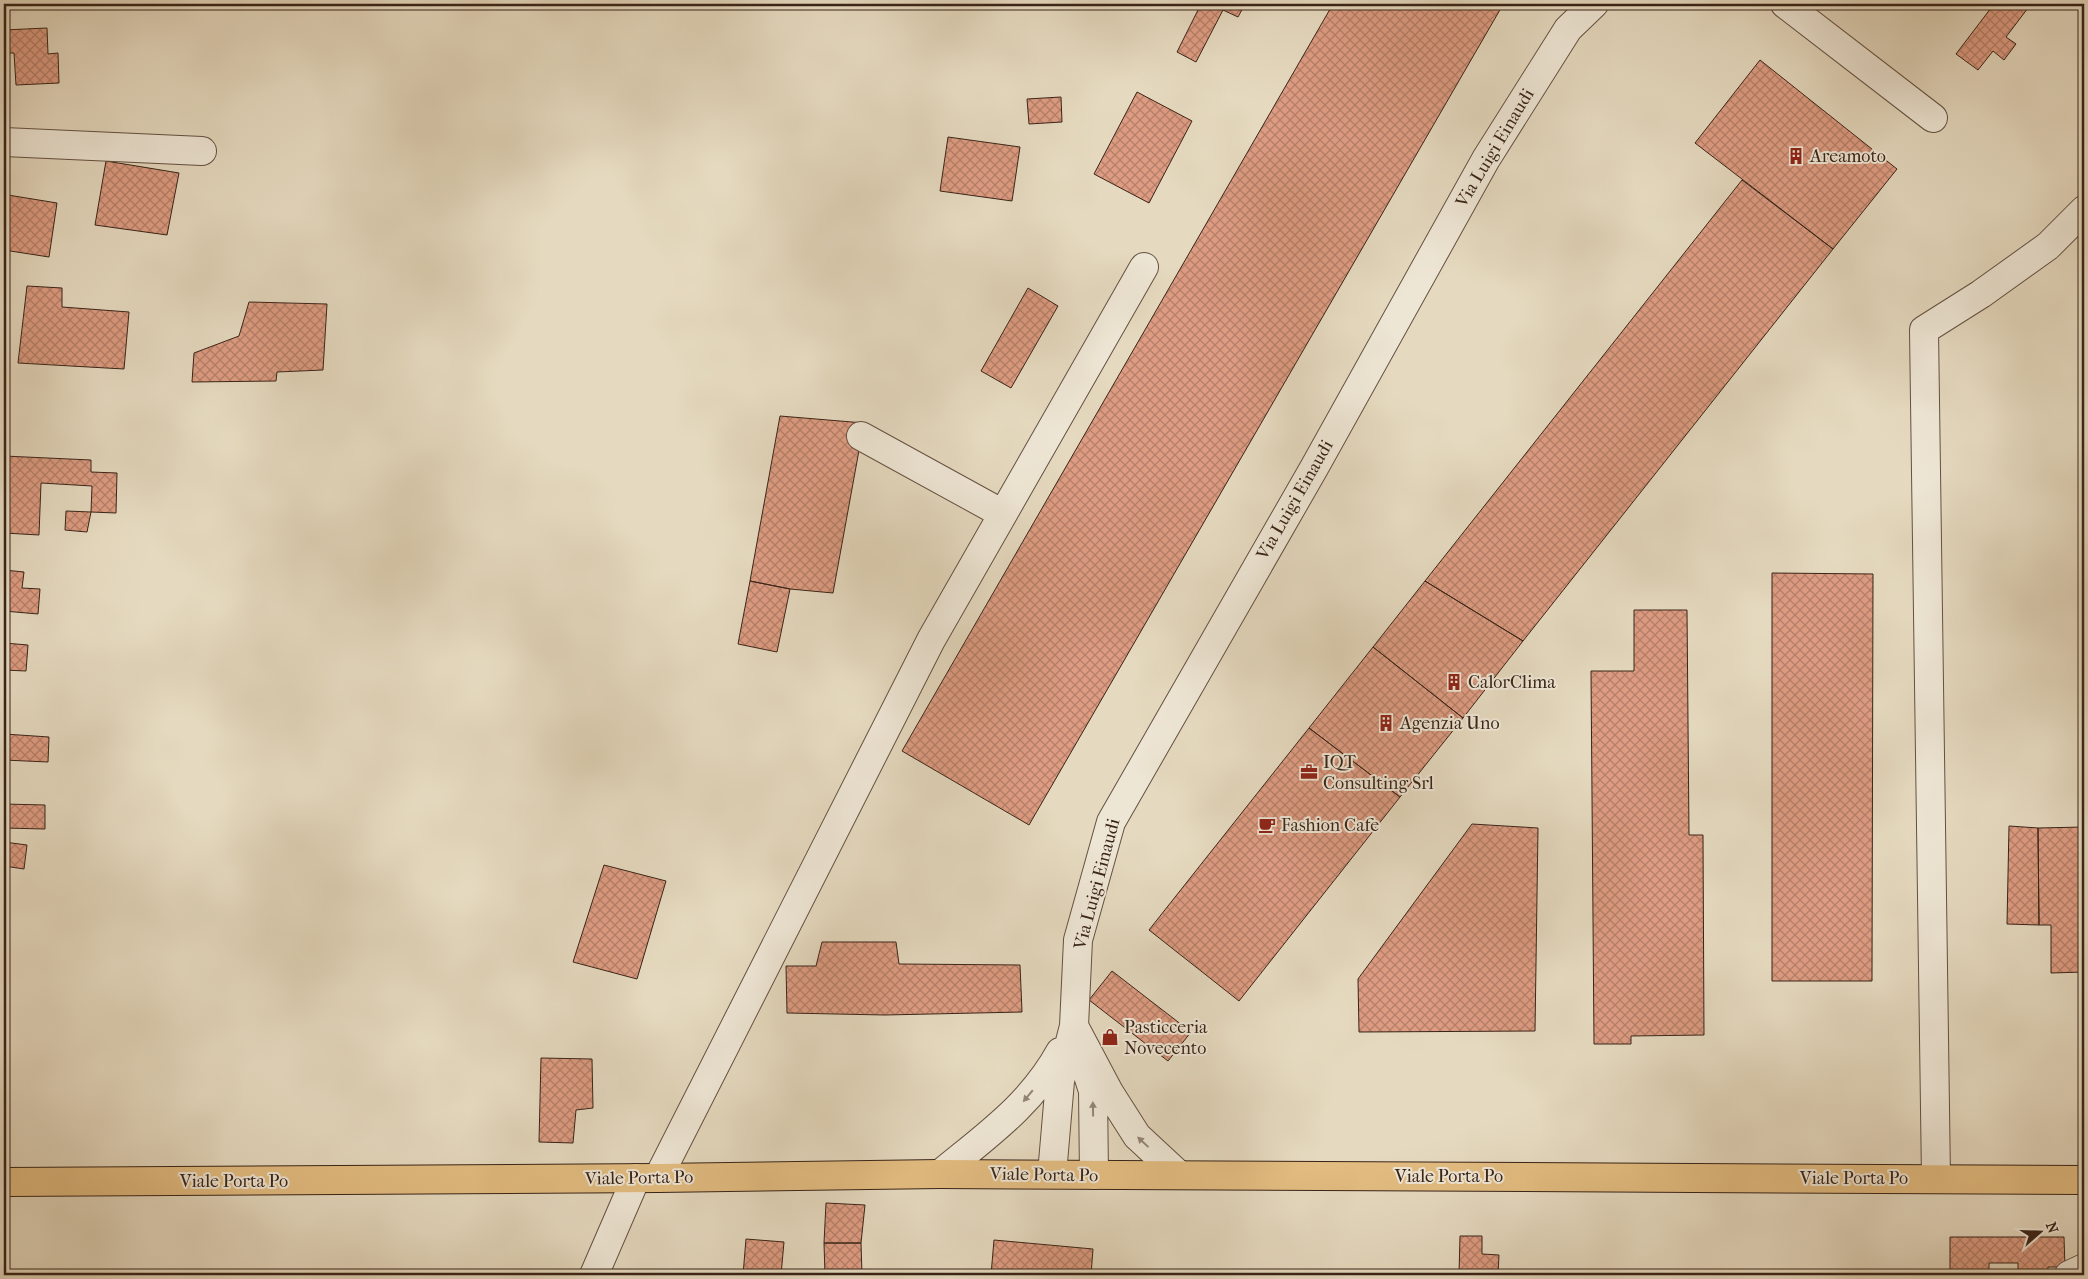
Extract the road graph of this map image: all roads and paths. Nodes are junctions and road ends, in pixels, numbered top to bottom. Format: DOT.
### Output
graph roads {
  1 [pos="1594,4"];
  2 [pos="1785,4"];
  3 [pos="1933,118"];
  4 [pos="4,142"];
  5 [pos="202,151"];
  6 [pos="2084,210"];
  7 [pos="1144,267"];
  8 [pos="861,436"];
  9 [pos="1003,514"];
  10 [pos="1074,1026"];
  11 [pos="940,1174"];
  12 [pos="1052,1174"];
  13 [pos="1094,1175"];
  14 [pos="1179,1175"];
  15 [pos="647,1178"];
  16 [pos="1936,1179"];
  17 [pos="2084,1180"];
  18 [pos="4,1182"];
  19 [pos="2084,1268"];
  20 [pos="594,1275"];
  21 [pos="2069,1275"];
  1 -- 10 [label="street, Via Luigi Einaudi"];
  2 -- 3 [label="street"];
  4 -- 5 [label="street"];
  6 -- 16 [label="street"];
  7 -- 9 [label="street"];
  8 -- 9 [label="street"];
  9 -- 15 [label="street"];
  10 -- 11 [label="street, Via Luigi Einaudi, one-way"];
  10 -- 12 [label="street, Via Luigi Einaudi"];
  13 -- 10 [label="street, Via Luigi Einaudi, one-way"];
  14 -- 10 [label="street, one-way"];
  11 -- 12 [label="main road, Viale Porta Po"];
  11 -- 15 [label="main road, Viale Porta Po"];
  12 -- 13 [label="main road, Viale Porta Po"];
  13 -- 14 [label="main road, Viale Porta Po"];
  14 -- 16 [label="main road, Viale Porta Po"];
  15 -- 18 [label="main road, Viale Porta Po"];
  15 -- 20 [label="street"];
  16 -- 17 [label="main road, Viale Porta Po"];
  19 -- 21 [label="street"];
}
